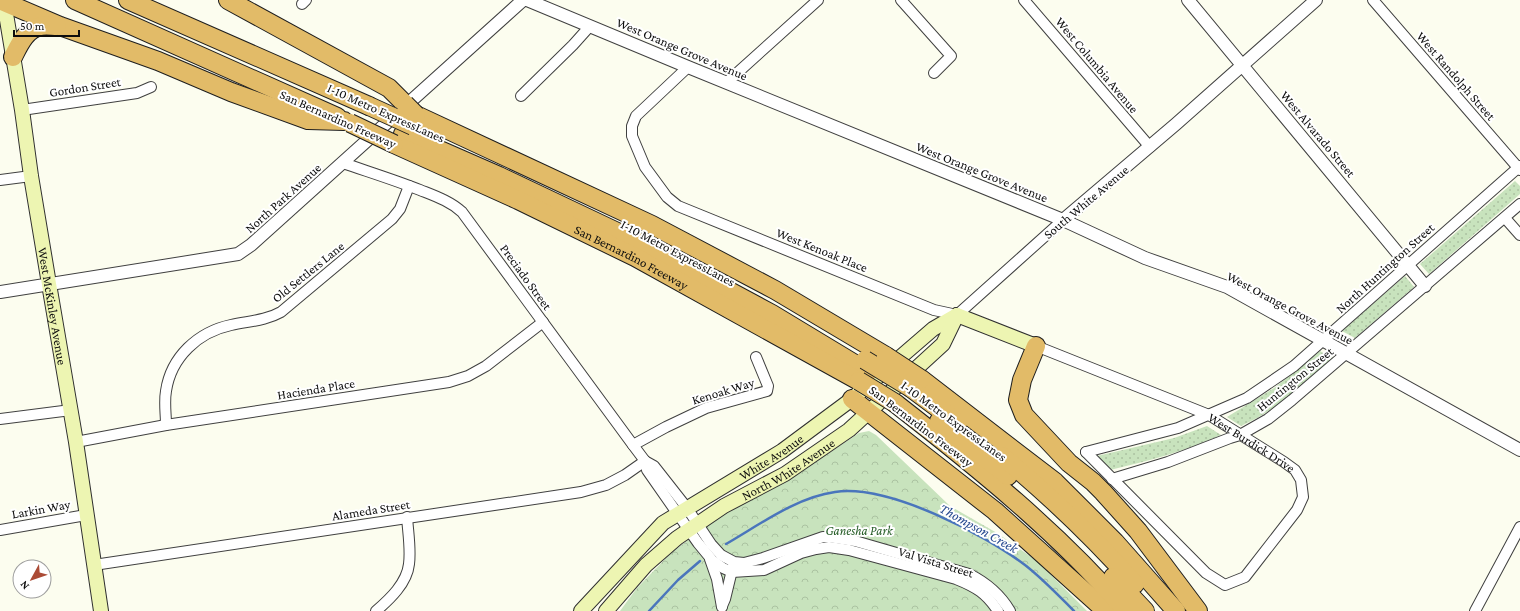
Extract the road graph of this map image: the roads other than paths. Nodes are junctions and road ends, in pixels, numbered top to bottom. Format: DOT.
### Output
graph roads {
  1 [pos="75,0"];
  2 [pos="128,0"];
  3 [pos="159,0"];
  4 [pos="228,0"];
  5 [pos="523,0"];
  6 [pos="527,0"];
  7 [pos="818,0"];
  8 [pos="902,0"];
  9 [pos="1024,0"];
  10 [pos="1188,0"];
  11 [pos="1316,0"];
  12 [pos="1373,0"];
  13 [pos="4,2"];
  14 [pos="60,26"];
  15 [pos="590,26"];
  16 [pos="13,57"];
  17 [pos="1244,66"];
  18 [pos="688,67"];
  19 [pos="934,73"];
  20 [pos="726,83"];
  21 [pos="151,87"];
  22 [pos="521,96"];
  23 [pos="365,108"];
  24 [pos="22,110"];
  25 [pos="410,127"];
  26 [pos="1150,147"];
  27 [pos="343,163"];
  28 [pos="1519,168"];
  29 [pos="31,176"];
  30 [pos="0,180"];
  31 [pos="409,186"];
  32 [pos="1520,204"];
  33 [pos="1505,218"];
  34 [pos="1063,220"];
  35 [pos="1520,235"];
  36 [pos="1408,265"];
  37 [pos="48,284"];
  38 [pos="1425,286"];
  39 [pos="0,292"];
  40 [pos="957,315"];
  41 [pos="543,322"];
  42 [pos="1323,340"];
  43 [pos="1036,346"];
  44 [pos="1347,354"];
  45 [pos="756,358"];
  46 [pos="864,371"];
  47 [pos="907,391"];
  48 [pos="852,399"];
  49 [pos="70,410"];
  50 [pos="869,412"];
  51 [pos="1209,415"];
  52 [pos="0,418"];
  53 [pos="166,425"];
  54 [pos="1240,434"];
  55 [pos="76,442"];
  56 [pos="633,446"];
  57 [pos="1520,450"];
  58 [pos="1086,452"];
  59 [pos="646,461"];
  60 [pos="1112,479"];
  61 [pos="682,511"];
  62 [pos="86,515"];
  63 [pos="407,518"];
  64 [pos="693,526"];
  65 [pos="1520,527"];
  66 [pos="0,530"];
  67 [pos="709,557"];
  68 [pos="94,565"];
  69 [pos="733,567"];
  70 [pos="721,609"];
  71 [pos="101,611"];
  72 [pos="376,611"];
  73 [pos="581,611"];
  74 [pos="606,611"];
  75 [pos="998,611"];
  76 [pos="1010,611"];
  77 [pos="1106,611"];
  78 [pos="1126,611"];
  79 [pos="1145,611"];
  80 [pos="1160,611"];
  81 [pos="1176,611"];
  82 [pos="1198,611"];
  83 [pos="1475,611"];
  1 -- 23 [label="highway, I-10 Metro ExpressLanes"];
  2 -- 23 [label="highway, I-10 Metro ExpressLanes"];
  3 -- 23 [label="highway, San Bernardino Freeway"];
  4 -- 23 [label="highway"];
  5 -- 27 [label="street, North Park Avenue"];
  6 -- 15 [label="street, West Orange Grove Avenue"];
  7 -- 20 [label="street"];
  8 -- 19 [label="street"];
  9 -- 26 [label="street, West Columbia Avenue"];
  10 -- 17 [label="street, West Alvarado Street"];
  11 -- 17 [label="street, South White Avenue"];
  12 -- 28 [label="street, West Randolph Street"];
  13 -- 14 [label="highway"];
  13 -- 16 [label="main road, West McKinley Avenue"];
  14 -- 16 [label="highway"];
  14 -- 23 [label="highway"];
  15 -- 18 [label="street, West Orange Grove Avenue"];
  15 -- 22 [label="street"];
  16 -- 24 [label="main road, West McKinley Avenue"];
  17 -- 26 [label="street, South White Avenue"];
  17 -- 36 [label="street, West Alvarado Street"];
  18 -- 20 [label="street, West Orange Grove Avenue"];
  18 -- 40 [label="street, West Kenoak Place"];
  20 -- 34 [label="street, West Orange Grove Avenue"];
  21 -- 24 [label="street, Gordon Street"];
  23 -- 25 [label="highway, San Bernardino Freeway, bridge"];
  23 -- 25 [label="highway, bridge"];
  23 -- 25 [label="highway, I-10 Metro ExpressLanes, bridge"];
  24 -- 29 [label="main road, West McKinley Avenue"];
  25 -- 46 [label="highway, San Bernardino Freeway"];
  25 -- 46 [label="highway, I-10 Metro ExpressLanes"];
  25 -- 47 [label="highway, San Bernardino Freeway, bridge"];
  26 -- 34 [label="street, South White Avenue"];
  27 -- 31 [label="street, Preciado Street"];
  27 -- 37 [label="street, North Park Avenue"];
  28 -- 36 [label="street, North Huntington Street"];
  29 -- 30 [label="street"];
  29 -- 37 [label="main road, West McKinley Avenue"];
  31 -- 41 [label="street, Preciado Street"];
  31 -- 53 [label="street, Old Settlers Lane"];
  32 -- 33 [label="street, Huntington Street"];
  33 -- 35 [label="street"];
  33 -- 38 [label="street, Huntington Street"];
  34 -- 40 [label="street, South White Avenue"];
  34 -- 42 [label="street, West Orange Grove Avenue"];
  36 -- 38 [label="street, West Alvarado Street"];
  36 -- 42 [label="street, North Huntington Street"];
  37 -- 39 [label="street, North Park Avenue"];
  37 -- 49 [label="main road, West McKinley Avenue"];
  38 -- 44 [label="street, Huntington Street"];
  40 -- 43 [label="main road, West Burdick Drive"];
  40 -- 48 [label="main road, South White Avenue"];
  40 -- 50 [label="main road, North White Avenue"];
  41 -- 53 [label="street, Hacienda Place"];
  41 -- 56 [label="street, Preciado Street"];
  42 -- 44 [label="street, West Orange Grove Avenue"];
  42 -- 51 [label="street, North Huntington Street"];
  43 -- 51 [label="street, West Burdick Drive"];
  43 -- 82 [label="highway"];
  44 -- 54 [label="street, Huntington Street"];
  44 -- 57 [label="street, West Orange Grove Avenue"];
  45 -- 56 [label="street, Kenoak Way"];
  46 -- 47 [label="highway, San Bernardino Freeway, bridge"];
  47 -- 78 [label="highway, San Bernardino Freeway"];
  47 -- 79 [label="highway, I-10 Metro ExpressLanes"];
  47 -- 80 [label="highway, I-10 Metro ExpressLanes"];
  47 -- 81 [label="highway, San Bernardino Freeway"];
  48 -- 50 [label="highway"];
  48 -- 61 [label="main road, White Avenue"];
  49 -- 52 [label="street"];
  49 -- 55 [label="main road, West McKinley Avenue"];
  50 -- 64 [label="main road, North White Avenue"];
  50 -- 77 [label="highway"];
  51 -- 54 [label="street, West Burdick Drive"];
  51 -- 58 [label="street, North Huntington Street"];
  53 -- 55 [label="street, Hacienda Place"];
  54 -- 60 [label="street, Huntington Street"];
  54 -- 60 [label="street, West Burdick Drive"];
  55 -- 62 [label="main road, West McKinley Avenue"];
  56 -- 59 [label="street, Preciado Street"];
  58 -- 60 [label="street, West Burdick Drive"];
  59 -- 61 [label="street, Preciado Street"];
  59 -- 63 [label="street, Alameda Street"];
  61 -- 64 [label="street, Preciado Street"];
  61 -- 73 [label="main road"];
  62 -- 66 [label="street, Larkin Way"];
  62 -- 68 [label="main road, West McKinley Avenue"];
  63 -- 68 [label="street, Alameda Street"];
  63 -- 72 [label="street"];
  64 -- 67 [label="street"];
  64 -- 69 [label="street"];
  64 -- 74 [label="main road, North White Avenue"];
  65 -- 83 [label="street"];
  67 -- 69 [label="street"];
  67 -- 70 [label="street"];
  68 -- 71 [label="main road, West McKinley Avenue"];
  69 -- 70 [label="street"];
  69 -- 75 [label="street, Val Vista Street"];
  69 -- 76 [label="street, Val Vista Street"];
}
